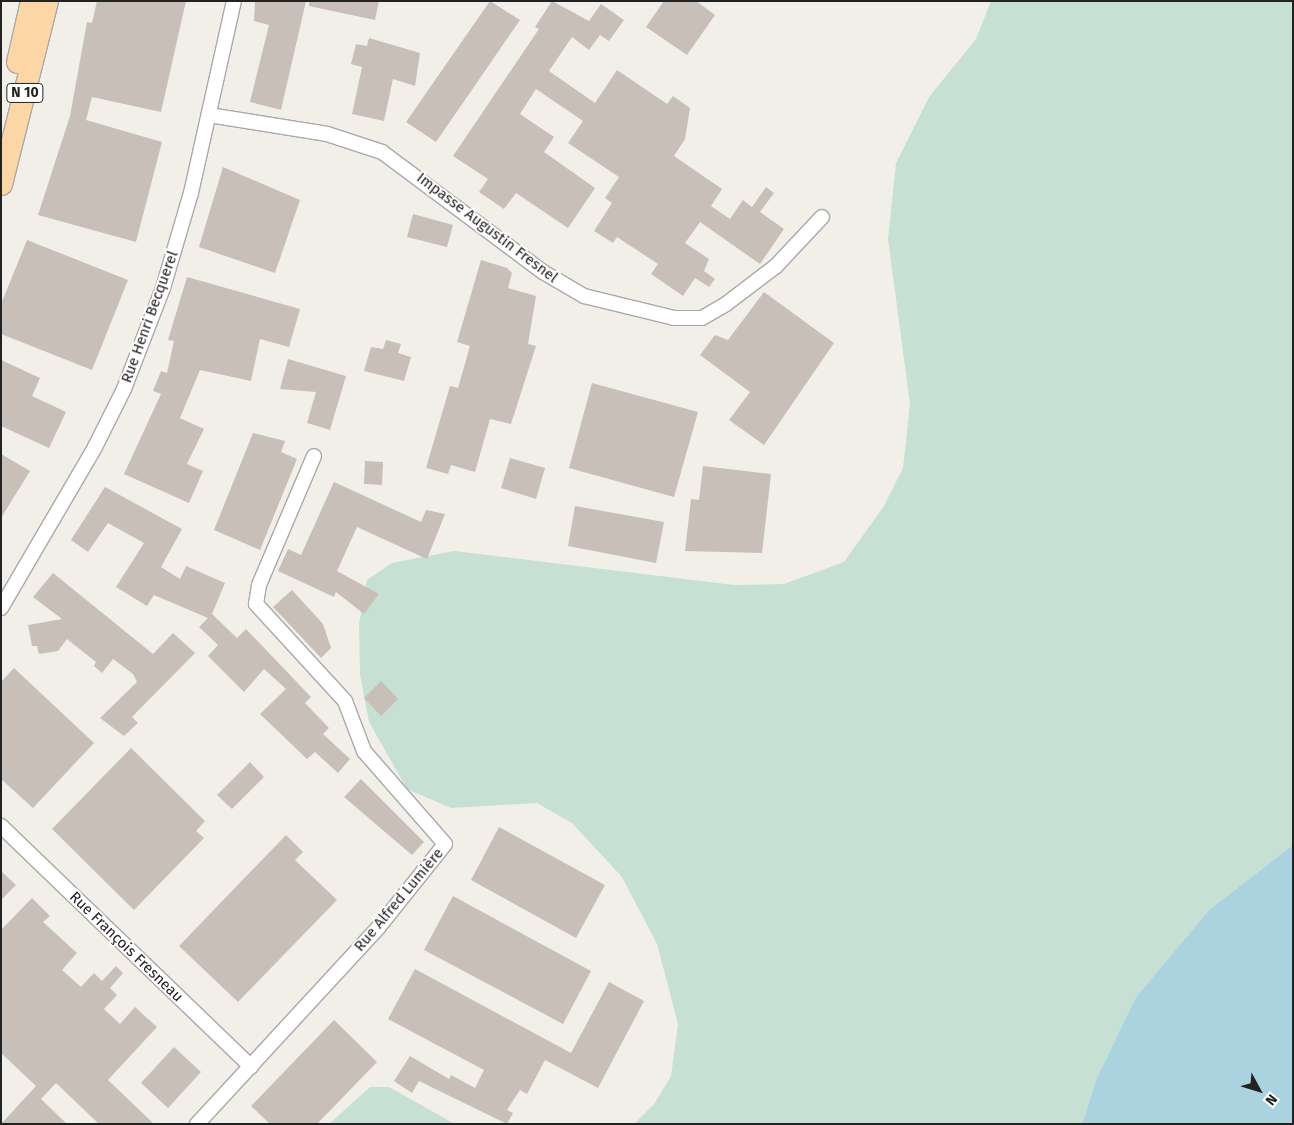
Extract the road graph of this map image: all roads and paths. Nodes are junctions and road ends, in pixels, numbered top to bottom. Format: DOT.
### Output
graph roads {
  1 [pos="31,1"];
  2 [pos="47,1"];
  3 [pos="234,1"];
  4 [pos="210,115"];
  5 [pos="1,132"];
  6 [pos="1,184"];
  7 [pos="822,217"];
  8 [pos="314,456"];
  9 [pos="1,608"];
  10 [pos="1,826"];
  11 [pos="251,1067"];
  12 [pos="197,1124"];
  1 -- 5 [label="main road, N 10"];
  2 -- 6 [label="main road, N 10"];
  3 -- 4 [label="street, Rue Henri Becquerel"];
  4 -- 7 [label="street, Impasse Augustin Fresnel"];
  4 -- 9 [label="street, Rue Henri Becquerel"];
  8 -- 11 [label="street, Rue Alfred Lumière"];
  10 -- 11 [label="street, Rue François Fresneau"];
  11 -- 12 [label="street, Rue Alfred Lumière"];
}
